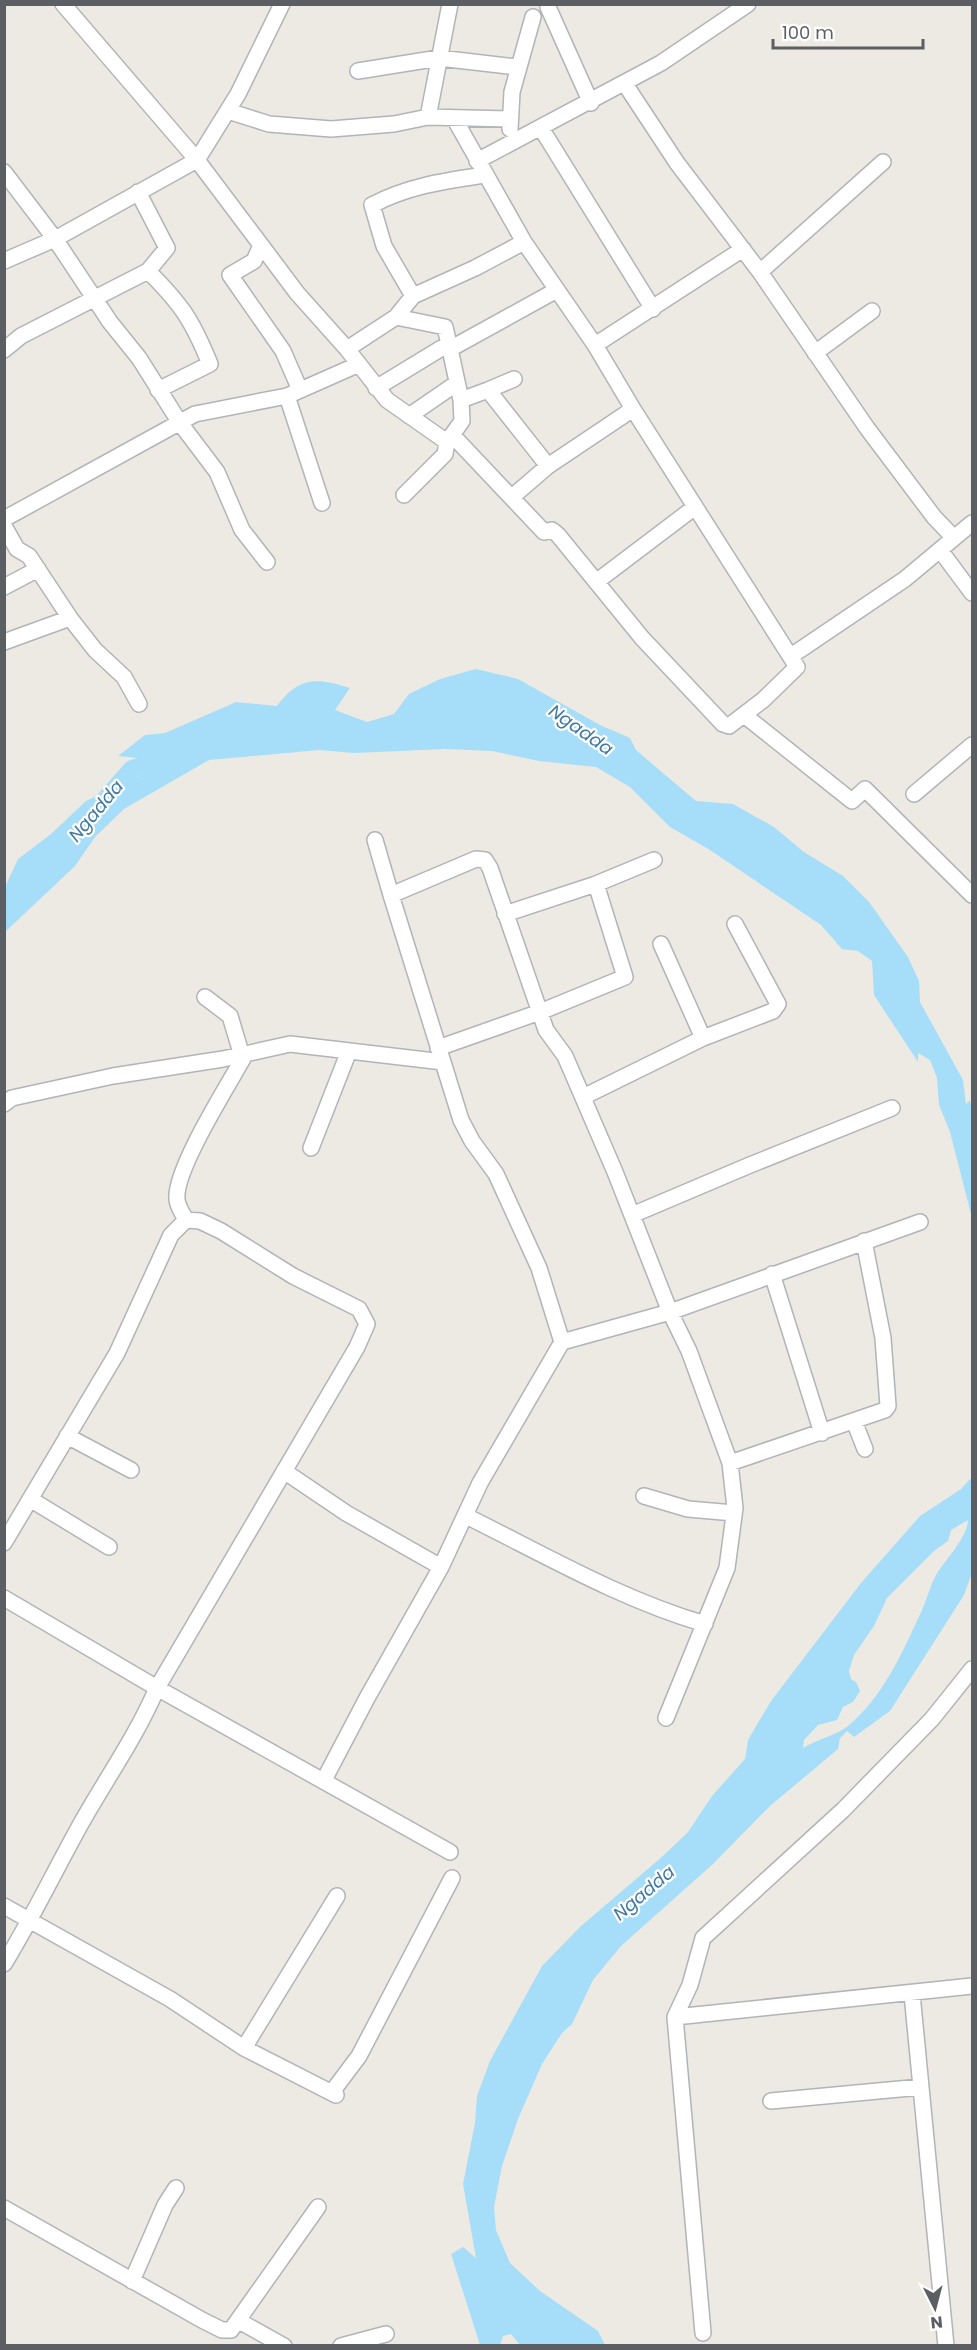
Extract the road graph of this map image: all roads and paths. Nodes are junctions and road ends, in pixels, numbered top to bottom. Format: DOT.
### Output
graph roads {
  1 [pos="63,4"];
  2 [pos="282,4"];
  3 [pos="450,4"];
  4 [pos="748,4"];
  5 [pos="548,7"];
  6 [pos="533,17"];
  7 [pos="438,58"];
  8 [pos="517,67"];
  9 [pos="358,71"];
  10 [pos="625,84"];
  11 [pos="591,103"];
  12 [pos="228,111"];
  13 [pos="428,117"];
  14 [pos="454,118"];
  15 [pos="509,119"];
  16 [pos="541,128"];
  17 [pos="512,141"];
  18 [pos="197,160"];
  19 [pos="883,162"];
  20 [pos="481,168"];
  21 [pos="4,172"];
  22 [pos="138,192"];
  23 [pos="56,239"];
  24 [pos="524,242"];
  25 [pos="261,244"];
  26 [pos="743,249"];
  27 [pos="4,261"];
  28 [pos="148,271"];
  29 [pos="760,272"];
  30 [pos="555,291"];
  31 [pos="413,296"];
  32 [pos="96,300"];
  33 [pos="653,309"];
  34 [pos="872,311"];
  35 [pos="396,317"];
  36 [pos="595,345"];
  37 [pos="347,349"];
  38 [pos="450,349"];
  39 [pos="4,350"];
  40 [pos="815,352"];
  41 [pos="357,365"];
  42 [pos="514,379"];
  43 [pos="457,383"];
  44 [pos="376,388"];
  45 [pos="158,390"];
  46 [pos="488,390"];
  47 [pos="293,393"];
  48 [pos="461,400"];
  49 [pos="633,409"];
  50 [pos="409,416"];
  51 [pos="180,423"];
  52 [pos="447,442"];
  53 [pos="548,466"];
  54 [pos="404,495"];
  55 [pos="512,497"];
  56 [pos="322,503"];
  57 [pos="695,507"];
  58 [pos="4,519"];
  59 [pos="972,523"];
  60 [pos="4,526"];
  61 [pos="954,538"];
  62 [pos="940,550"];
  63 [pos="267,562"];
  64 [pos="38,569"];
  65 [pos="596,582"];
  66 [pos="4,587"];
  67 [pos="972,593"];
  68 [pos="69,618"];
  69 [pos="4,642"];
  70 [pos="791,656"];
  71 [pos="139,704"];
  72 [pos="744,715"];
  73 [pos="972,746"];
  74 [pos="914,794"];
  75 [pos="375,840"];
  76 [pos="654,860"];
  77 [pos="596,884"];
  78 [pos="391,895"];
  79 [pos="972,895"];
  80 [pos="506,914"];
  81 [pos="735,924"];
  82 [pos="661,944"];
  83 [pos="205,997"];
  84 [pos="540,1012"];
  85 [pos="704,1038"];
  86 [pos="349,1051"];
  87 [pos="243,1055"];
  88 [pos="441,1055"];
  89 [pos="583,1097"];
  90 [pos="4,1104"];
  91 [pos="892,1108"];
  92 [pos="311,1148"];
  93 [pos="632,1215"];
  94 [pos="186,1220"];
  95 [pos="920,1222"];
  96 [pos="864,1241"];
  97 [pos="772,1274"];
  98 [pos="670,1312"];
  99 [pos="562,1342"];
  100 [pos="854,1421"];
  101 [pos="822,1433"];
  102 [pos="67,1436"];
  103 [pos="865,1449"];
  104 [pos="730,1463"];
  105 [pos="131,1470"];
  106 [pos="284,1471"];
  107 [pos="644,1496"];
  108 [pos="30,1499"];
  109 [pos="734,1514"];
  110 [pos="466,1516"];
  111 [pos="4,1543"];
  112 [pos="110,1548"];
  113 [pos="441,1567"];
  114 [pos="4,1598"];
  115 [pos="705,1624"];
  116 [pos="972,1669"];
  117 [pos="157,1688"];
  118 [pos="666,1718"];
  119 [pos="324,1780"];
  120 [pos="450,1852"];
  121 [pos="452,1878"];
  122 [pos="337,1896"];
  123 [pos="4,1906"];
  124 [pos="31,1921"];
  125 [pos="4,1964"];
  126 [pos="972,1986"];
  127 [pos="912,1994"];
  128 [pos="675,2017"];
  129 [pos="244,2048"];
  130 [pos="921,2087"];
  131 [pos="771,2101"];
  132 [pos="176,2188"];
  133 [pos="318,2207"];
  134 [pos="4,2208"];
  135 [pos="132,2281"];
  136 [pos="239,2321"];
  137 [pos="703,2332"];
  138 [pos="386,2334"];
  139 [pos="284,2346"];
  140 [pos="341,2346"];
  141 [pos="946,2346"];
  1 -- 18 [label="street"];
  2 -- 12 [label="street"];
  3 -- 7 [label="street"];
  4 -- 10 [label="street"];
  5 -- 11 [label="street"];
  6 -- 8 [label="street"];
  7 -- 8 [label="street"];
  7 -- 9 [label="street"];
  7 -- 13 [label="street"];
  8 -- 15 [label="street"];
  10 -- 11 [label="street"];
  10 -- 26 [label="street"];
  11 -- 16 [label="street"];
  12 -- 13 [label="street"];
  12 -- 18 [label="street"];
  13 -- 14 [label="street"];
  14 -- 15 [label="street"];
  14 -- 20 [label="street"];
  15 -- 17 [label="street"];
  16 -- 17 [label="street"];
  16 -- 33 [label="street"];
  17 -- 20 [label="street"];
  18 -- 22 [label="street"];
  18 -- 25 [label="street"];
  19 -- 29 [label="street"];
  20 -- 24 [label="street"];
  20 -- 31 [label="street"];
  21 -- 23 [label="street"];
  22 -- 23 [label="street"];
  22 -- 28 [label="street"];
  23 -- 27 [label="street"];
  23 -- 32 [label="street"];
  24 -- 30 [label="street"];
  24 -- 31 [label="street"];
  25 -- 37 [label="street"];
  25 -- 47 [label="street"];
  26 -- 29 [label="street"];
  26 -- 33 [label="street"];
  28 -- 32 [label="street"];
  28 -- 45 [label="street"];
  29 -- 40 [label="street"];
  30 -- 36 [label="street"];
  30 -- 38 [label="street"];
  31 -- 35 [label="street"];
  32 -- 39 [label="street"];
  32 -- 45 [label="street"];
  33 -- 36 [label="street"];
  34 -- 40 [label="street"];
  35 -- 37 [label="street"];
  35 -- 38 [label="street"];
  36 -- 49 [label="street"];
  37 -- 41 [label="street"];
  38 -- 43 [label="street"];
  38 -- 44 [label="street"];
  40 -- 61 [label="street"];
  41 -- 44 [label="street"];
  41 -- 47 [label="street"];
  42 -- 46 [label="street"];
  43 -- 48 [label="street"];
  43 -- 50 [label="street"];
  44 -- 50 [label="street"];
  45 -- 51 [label="street"];
  46 -- 48 [label="street"];
  46 -- 53 [label="street"];
  47 -- 51 [label="street"];
  47 -- 56 [label="street"];
  48 -- 52 [label="street"];
  49 -- 53 [label="street"];
  49 -- 57 [label="street"];
  50 -- 52 [label="street"];
  51 -- 58 [label="street"];
  51 -- 63 [label="street"];
  52 -- 54 [label="street"];
  52 -- 55 [label="street"];
  53 -- 55 [label="street"];
  55 -- 65 [label="street"];
  57 -- 65 [label="street"];
  57 -- 70 [label="street"];
  59 -- 61 [label="street"];
  60 -- 64 [label="street"];
  61 -- 62 [label="street"];
  62 -- 67 [label="street"];
  62 -- 70 [label="street"];
  64 -- 66 [label="street"];
  64 -- 68 [label="street"];
  65 -- 72 [label="street"];
  68 -- 69 [label="street"];
  68 -- 71 [label="street"];
  70 -- 72 [label="street"];
  72 -- 79 [label="street"];
  73 -- 74 [label="street"];
  75 -- 78 [label="street"];
  76 -- 77 [label="street"];
  77 -- 80 [label="street"];
  77 -- 84 [label="street"];
  78 -- 80 [label="street"];
  78 -- 88 [label="street"];
  80 -- 84 [label="street"];
  81 -- 85 [label="street"];
  82 -- 85 [label="street"];
  83 -- 87 [label="street"];
  84 -- 88 [label="street"];
  84 -- 89 [label="street"];
  85 -- 89 [label="street"];
  86 -- 87 [label="street"];
  86 -- 88 [label="street"];
  86 -- 92 [label="street"];
  87 -- 90 [label="street"];
  87 -- 94 [label="street"];
  88 -- 99 [label="street"];
  89 -- 93 [label="street"];
  91 -- 93 [label="street"];
  93 -- 98 [label="street"];
  94 -- 102 [label="street"];
  94 -- 106 [label="street"];
  95 -- 96 [label="street"];
  96 -- 97 [label="street"];
  96 -- 100 [label="street"];
  97 -- 98 [label="street"];
  97 -- 101 [label="street"];
  98 -- 99 [label="street"];
  98 -- 104 [label="street"];
  99 -- 110 [label="street"];
  100 -- 101 [label="street"];
  100 -- 103 [label="street"];
  101 -- 104 [label="street"];
  102 -- 105 [label="street"];
  102 -- 108 [label="street"];
  104 -- 109 [label="street"];
  106 -- 113 [label="street"];
  106 -- 117 [label="street"];
  107 -- 109 [label="street"];
  108 -- 111 [label="street"];
  108 -- 112 [label="street"];
  109 -- 115 [label="street"];
  110 -- 113 [label="street"];
  110 -- 115 [label="street"];
  113 -- 119 [label="street"];
  114 -- 117 [label="street"];
  115 -- 118 [label="street"];
  116 -- 128 [label="street"];
  117 -- 119 [label="street"];
  117 -- 124 [label="street"];
  119 -- 120 [label="street"];
  121 -- 129 [label="street"];
  122 -- 129 [label="street"];
  123 -- 124 [label="street"];
  124 -- 125 [label="street"];
  124 -- 129 [label="street"];
  126 -- 127 [label="street"];
  127 -- 128 [label="street"];
  127 -- 130 [label="street"];
  128 -- 137 [label="street"];
  130 -- 131 [label="street"];
  130 -- 141 [label="street"];
  132 -- 135 [label="street"];
  133 -- 136 [label="street"];
  134 -- 135 [label="street"];
  135 -- 136 [label="street"];
  136 -- 139 [label="street"];
  138 -- 140 [label="street"];
}
